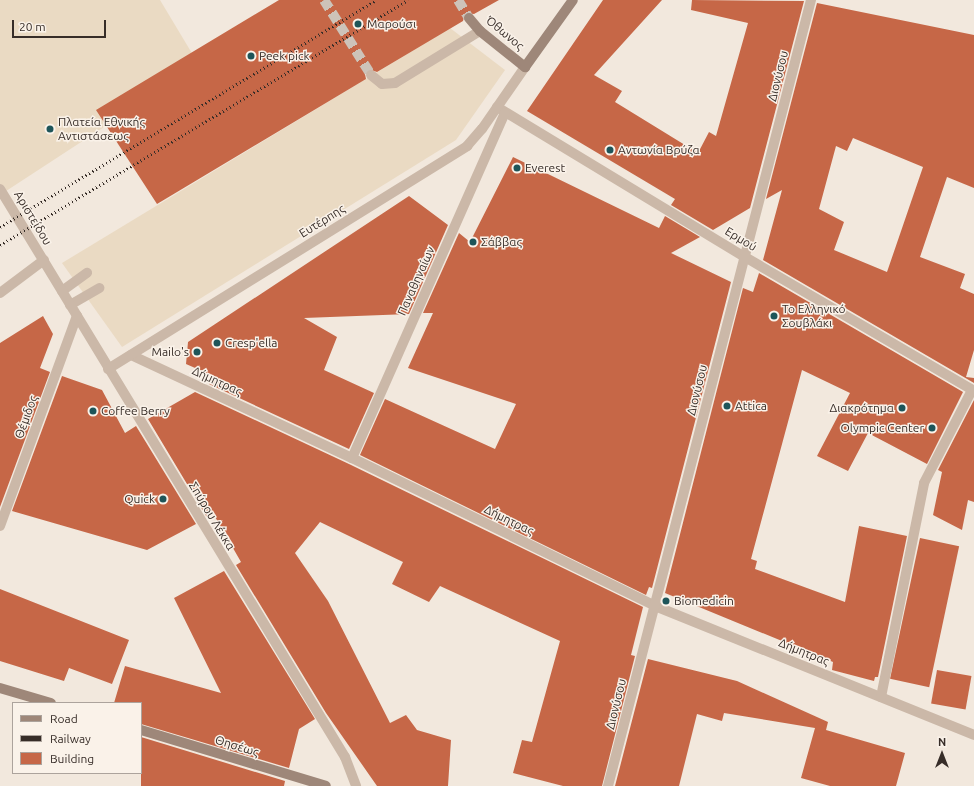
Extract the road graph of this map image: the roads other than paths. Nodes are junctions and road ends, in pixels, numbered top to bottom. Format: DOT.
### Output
graph roads {
  1 [pos="573,0"];
  2 [pos="811,0"];
  3 [pos="469,18"];
  4 [pos="480,31"];
  5 [pos="525,67"];
  6 [pos="371,75"];
  7 [pos="497,106"];
  8 [pos="505,113"];
  9 [pos="0,189"];
  10 [pos="745,257"];
  11 [pos="44,260"];
  12 [pos="87,273"];
  13 [pos="99,288"];
  14 [pos="62,291"];
  15 [pos="0,293"];
  16 [pos="70,305"];
  17 [pos="77,316"];
  18 [pos="131,355"];
  19 [pos="108,369"];
  20 [pos="973,390"];
  21 [pos="352,458"];
  22 [pos="0,526"];
  23 [pos="654,606"];
  24 [pos="0,688"];
  25 [pos="881,697"];
  26 [pos="48,702"];
  27 [pos="142,730"];
  28 [pos="974,735"];
  29 [pos="326,786"];
  30 [pos="356,786"];
  31 [pos="608,786"];
  1 -- 5 [label="main road"];
  2 -- 10 [label="street, Διονύσου"];
  3 -- 4 [label="main road, Όθωνος"];
  4 -- 5 [label="main road, Όθωνος"];
  4 -- 6 [label="street"];
  5 -- 7 [label="street, Ευτέρπης"];
  7 -- 8 [label="street, Ερμού"];
  7 -- 18 [label="street, Ευτέρπης"];
  8 -- 10 [label="street, Ερμού"];
  8 -- 21 [label="street, Παναθηναίων"];
  9 -- 11 [label="street, Αριστείδου"];
  10 -- 20 [label="street, Ερμού"];
  10 -- 23 [label="street, Διονύσου"];
  11 -- 14 [label="street, Σπύρου Λέκκα"];
  11 -- 15 [label="street"];
  12 -- 14 [label="street"];
  13 -- 16 [label="street"];
  14 -- 16 [label="street, Σπύρου Λέκκα"];
  16 -- 17 [label="street, Σπύρου Λέκκα"];
  17 -- 19 [label="street, Σπύρου Λέκκα"];
  17 -- 22 [label="street, Θέμιδος"];
  18 -- 19 [label="street, Ευτέρπης"];
  18 -- 21 [label="street, Δήμητρας"];
  19 -- 30 [label="street, Σπύρου Λέκκα"];
  20 -- 25 [label="street"];
  21 -- 23 [label="street, Δήμητρας"];
  23 -- 25 [label="street, Δήμητρας"];
  23 -- 31 [label="street, Διονύσου"];
  24 -- 26 [label="main road"];
  25 -- 28 [label="street, Δήμητρας"];
  27 -- 29 [label="main road, Θησέως"];
}
